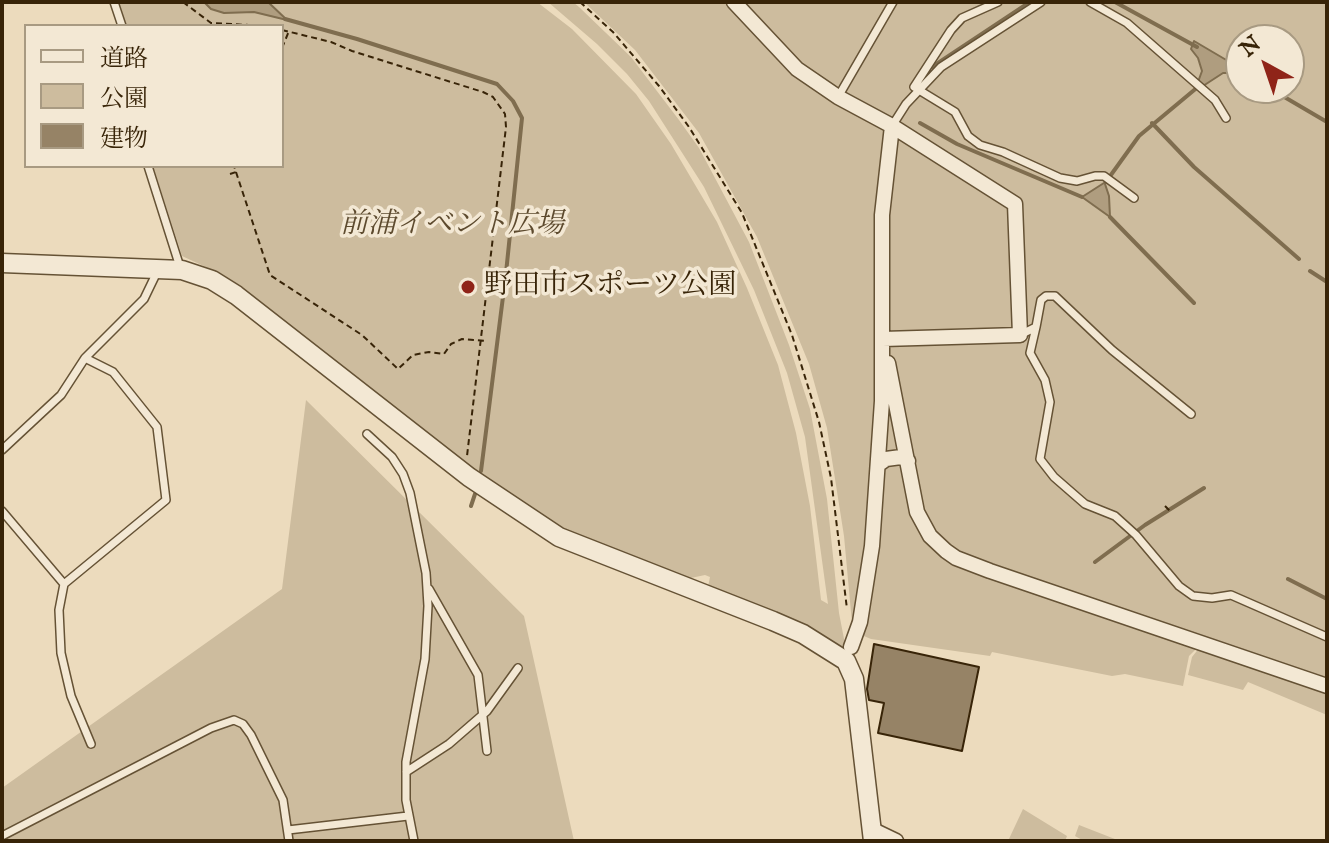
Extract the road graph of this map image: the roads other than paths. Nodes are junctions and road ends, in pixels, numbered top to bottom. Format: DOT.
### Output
graph roads {
  1 [pos="114,2"];
  2 [pos="734,2"];
  3 [pos="893,2"];
  4 [pos="998,2"];
  5 [pos="1041,2"];
  6 [pos="1090,2"];
  7 [pos="121,24"];
  8 [pos="918,91"];
  9 [pos="838,97"];
  10 [pos="1226,118"];
  11 [pos="892,126"];
  12 [pos="149,168"];
  13 [pos="1134,198"];
  14 [pos="2,263"];
  15 [pos="159,269"];
  16 [pos="182,270"];
  17 [pos="1036,327"];
  18 [pos="1020,335"];
  19 [pos="883,339"];
  20 [pos="85,358"];
  21 [pos="1191,414"];
  22 [pos="367,434"];
  23 [pos="2,450"];
  24 [pos="908,461"];
  25 [pos="879,464"];
  26 [pos="2,511"];
  27 [pos="427,583"];
  28 [pos="64,584"];
  29 [pos="848,618"];
  30 [pos="1327,637"];
  31 [pos="848,654"];
  32 [pos="518,668"];
  33 [pos="1327,686"];
  34 [pos="484,714"];
  35 [pos="91,744"];
  36 [pos="487,751"];
  37 [pos="406,772"];
  38 [pos="408,816"];
  39 [pos="288,830"];
  40 [pos="872,835"];
  41 [pos="2,836"];
  42 [pos="289,841"];
  43 [pos="414,841"];
  44 [pos="896,841"];
  1 -- 7 [label="lane"];
  2 -- 9 [label="street"];
  3 -- 9 [label="lane"];
  4 -- 8 [label="lane"];
  5 -- 8 [label="lane"];
  6 -- 10 [label="lane"];
  8 -- 11 [label="lane"];
  8 -- 13 [label="lane"];
  9 -- 11 [label="street"];
  11 -- 18 [label="street"];
  11 -- 19 [label="street"];
  12 -- 16 [label="lane"];
  14 -- 15 [label="street"];
  15 -- 16 [label="street"];
  15 -- 20 [label="lane"];
  16 -- 31 [label="street"];
  17 -- 18 [label="lane"];
  17 -- 21 [label="lane"];
  17 -- 30 [label="lane"];
  18 -- 19 [label="street"];
  19 -- 24 [label="street"];
  19 -- 25 [label="street"];
  20 -- 23 [label="lane"];
  20 -- 28 [label="lane"];
  22 -- 27 [label="lane"];
  24 -- 25 [label="street"];
  24 -- 33 [label="street"];
  25 -- 31 [label="street"];
  26 -- 28 [label="lane"];
  27 -- 34 [label="lane"];
  27 -- 37 [label="lane"];
  28 -- 35 [label="lane"];
  29 -- 31 [label="street"];
  31 -- 40 [label="street"];
  32 -- 34 [label="lane"];
  34 -- 36 [label="lane"];
  34 -- 37 [label="lane"];
  37 -- 38 [label="lane"];
  38 -- 39 [label="lane"];
  38 -- 43 [label="lane"];
  39 -- 41 [label="lane"];
  39 -- 42 [label="lane"];
  40 -- 44 [label="street"];
}
